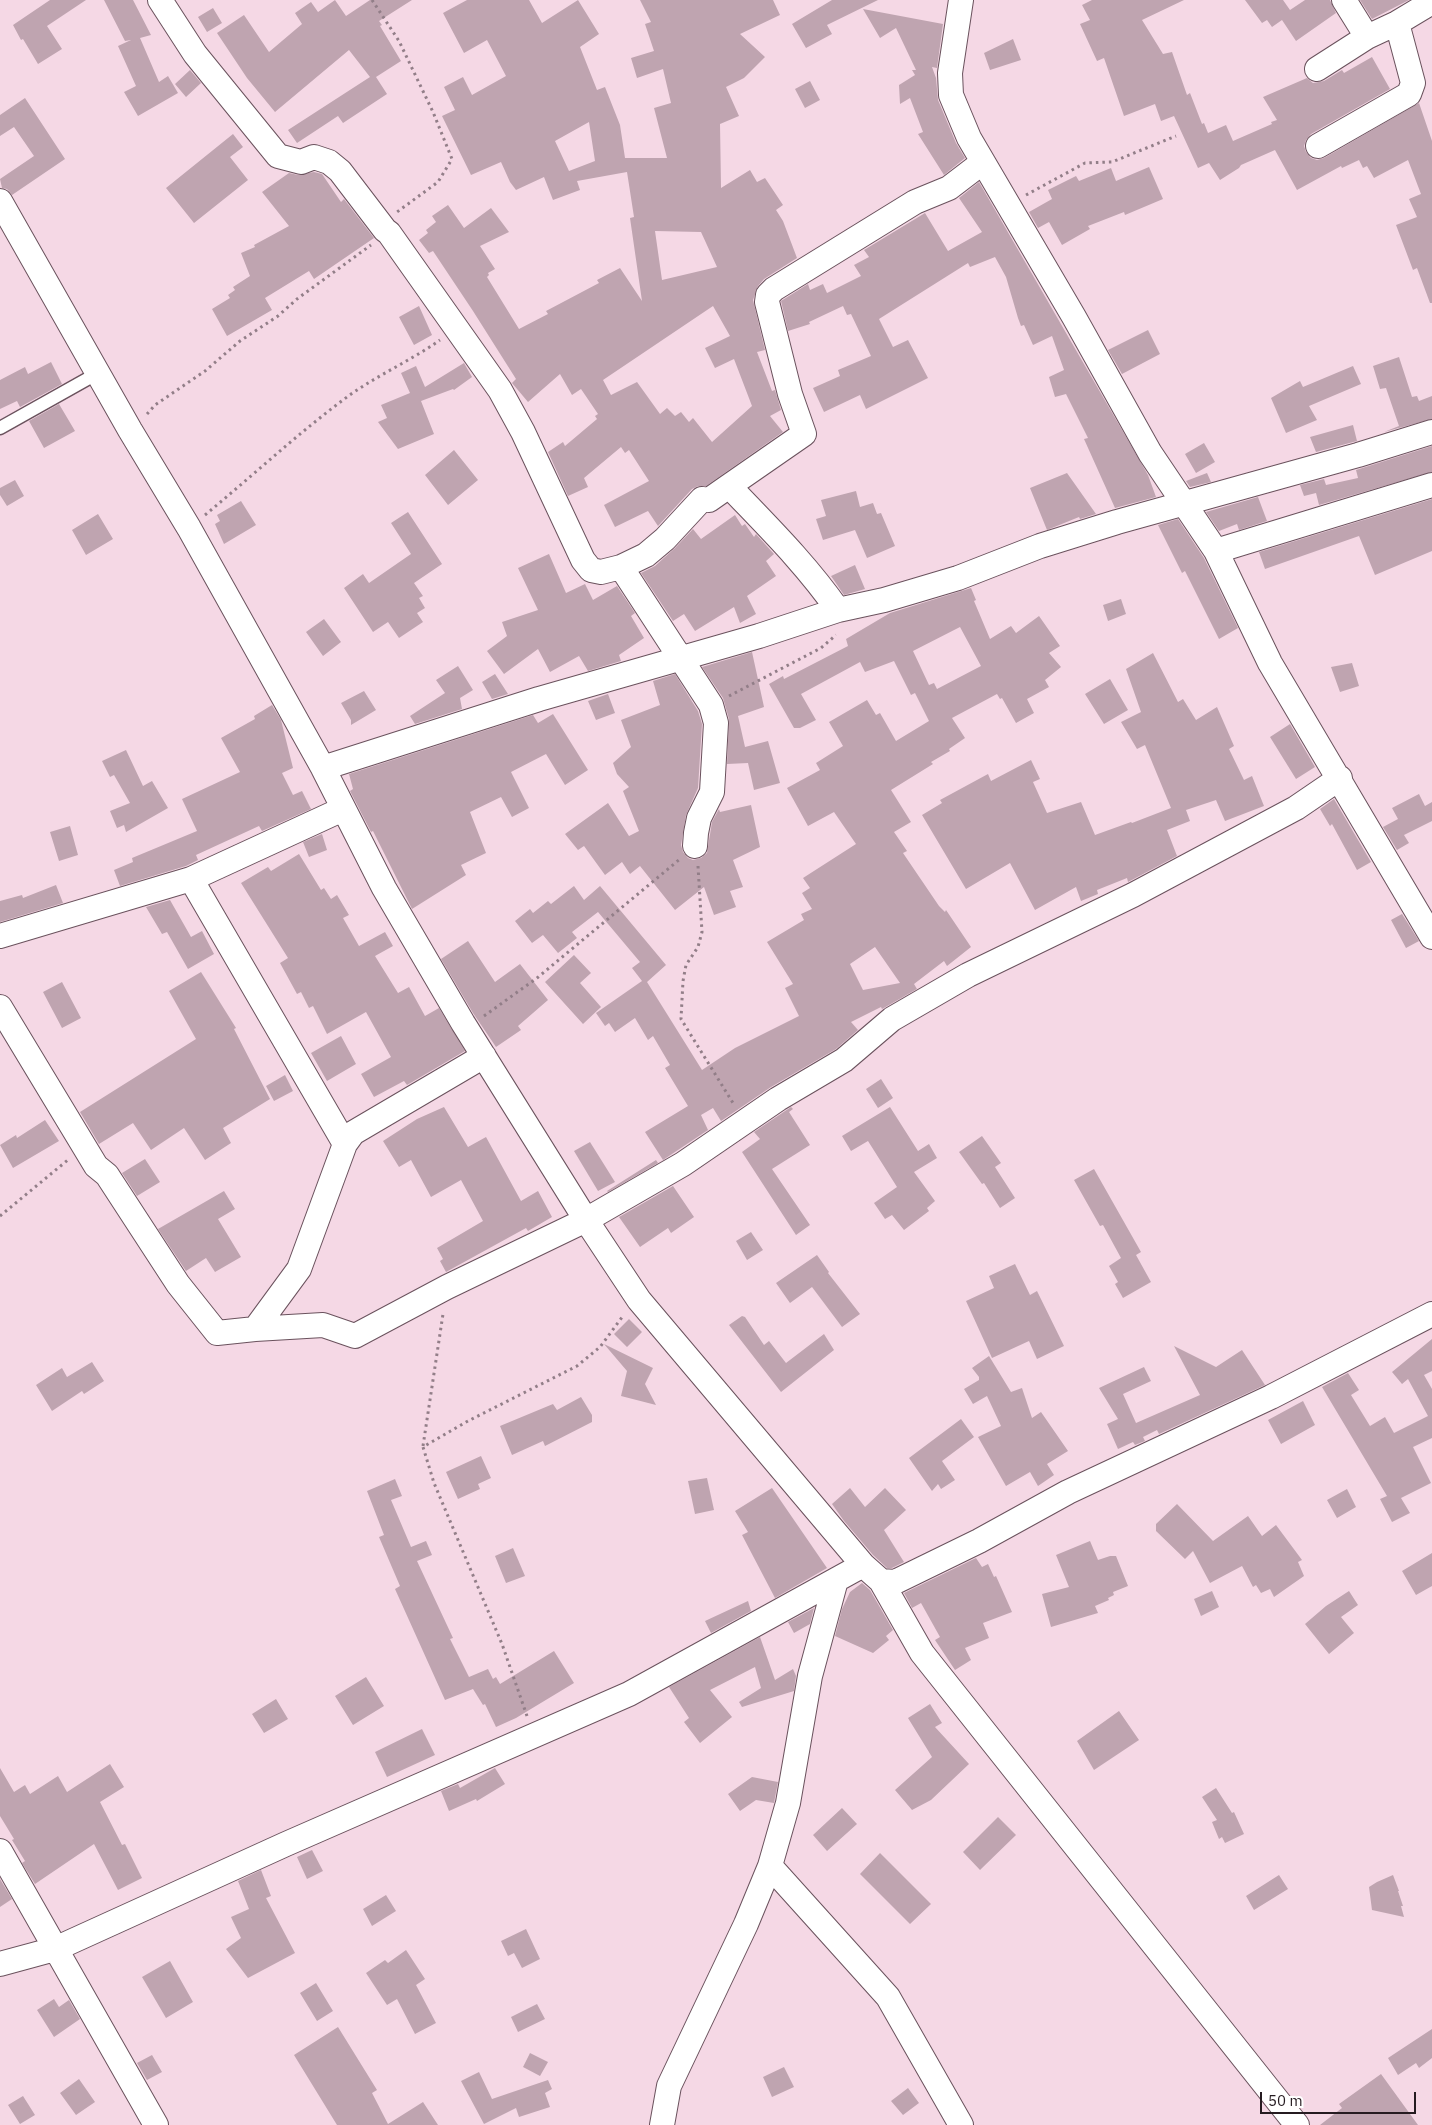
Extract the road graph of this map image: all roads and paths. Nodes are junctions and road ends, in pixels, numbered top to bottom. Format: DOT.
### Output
graph roads {
  1 [pos="160,0"];
  2 [pos="372,0"];
  3 [pos="961,0"];
  4 [pos="1344,0"];
  5 [pos="1432,2"];
  6 [pos="1397,23"];
  7 [pos="1367,36"];
  8 [pos="1317,69"];
  9 [pos="1176,136"];
  10 [pos="1318,146"];
  11 [pos="983,162"];
  12 [pos="0,201"];
  13 [pos="1007,205"];
  14 [pos="385,229"];
  15 [pos="457,327"];
  16 [pos="98,373"];
  17 [pos="0,428"];
  18 [pos="130,430"];
  19 [pos="1432,432"];
  20 [pos="1432,485"];
  21 [pos="729,486"];
  22 [pos="1183,502"];
  23 [pos="189,528"];
  24 [pos="1216,550"];
  25 [pos="621,567"];
  26 [pos="840,620"];
  27 [pos="682,658"];
  28 [pos="711,705"];
  29 [pos="323,768"];
  30 [pos="1340,778"];
  31 [pos="343,810"];
  32 [pos="695,846"];
  33 [pos="191,879"];
  34 [pos="0,936"];
  35 [pos="1432,937"];
  36 [pos="0,1008"];
  37 [pos="467,1028"];
  38 [pos="484,1056"];
  39 [pos="746,1122"];
  40 [pos="345,1144"];
  41 [pos="84,1146"];
  42 [pos="0,1216"];
  43 [pos="586,1220"];
  44 [pos="447,1287"];
  45 [pos="638,1300"];
  46 [pos="1432,1314"];
  47 [pos="255,1329"];
  48 [pos="423,1447"];
  49 [pos="863,1565"];
  50 [pos="836,1580"];
  51 [pos="881,1581"];
  52 [pos="533,1735"];
  53 [pos="2,1858"];
  54 [pos="770,1866"];
  55 [pos="55,1949"];
  56 [pos="0,1964"];
  57 [pos="156,2125"];
  58 [pos="662,2125"];
  59 [pos="961,2125"];
  60 [pos="1297,2125"];
  1 -- 14 [label="street"];
  2 -- 14 [label="path"];
  3 -- 11 [label="street"];
  4 -- 7 [label="street"];
  5 -- 6 [label="street"];
  6 -- 7 [label="street"];
  6 -- 10 [label="street"];
  7 -- 8 [label="street"];
  9 -- 13 [label="path"];
  11 -- 13 [label="street"];
  11 -- 21 [label="street"];
  12 -- 16 [label="street"];
  13 -- 22 [label="street"];
  14 -- 15 [label="street"];
  14 -- 18 [label="path"];
  15 -- 23 [label="path"];
  15 -- 25 [label="street"];
  16 -- 17 [label="lane"];
  16 -- 18 [label="street"];
  18 -- 23 [label="street"];
  19 -- 22 [label="street"];
  20 -- 24 [label="street"];
  21 -- 25 [label="street"];
  21 -- 26 [label="street"];
  22 -- 24 [label="street"];
  22 -- 26 [label="street"];
  23 -- 29 [label="street"];
  24 -- 30 [label="street"];
  25 -- 27 [label="street"];
  26 -- 27 [label="street"];
  26 -- 28 [label="path"];
  27 -- 28 [label="street"];
  27 -- 29 [label="street"];
  28 -- 32 [label="street"];
  29 -- 31 [label="street"];
  30 -- 35 [label="street"];
  30 -- 39 [label="street"];
  31 -- 33 [label="street"];
  31 -- 37 [label="street"];
  32 -- 37 [label="path"];
  32 -- 39 [label="path"];
  33 -- 34 [label="street"];
  33 -- 40 [label="street"];
  36 -- 41 [label="street"];
  37 -- 38 [label="street"];
  38 -- 40 [label="street"];
  38 -- 43 [label="street"];
  39 -- 43 [label="street"];
  40 -- 47 [label="street"];
  41 -- 42 [label="path"];
  41 -- 47 [label="street"];
  43 -- 44 [label="street"];
  43 -- 45 [label="street"];
  44 -- 47 [label="street"];
  44 -- 48 [label="path"];
  45 -- 48 [label="path"];
  45 -- 49 [label="street"];
  46 -- 51 [label="street"];
  48 -- 52 [label="path"];
  49 -- 50 [label="street"];
  49 -- 51 [label="street"];
  50 -- 52 [label="street"];
  50 -- 54 [label="street"];
  51 -- 60 [label="street"];
  52 -- 55 [label="street"];
  53 -- 55 [label="street"];
  54 -- 58 [label="street"];
  54 -- 59 [label="street"];
  55 -- 56 [label="street"];
  55 -- 57 [label="street"];
}
